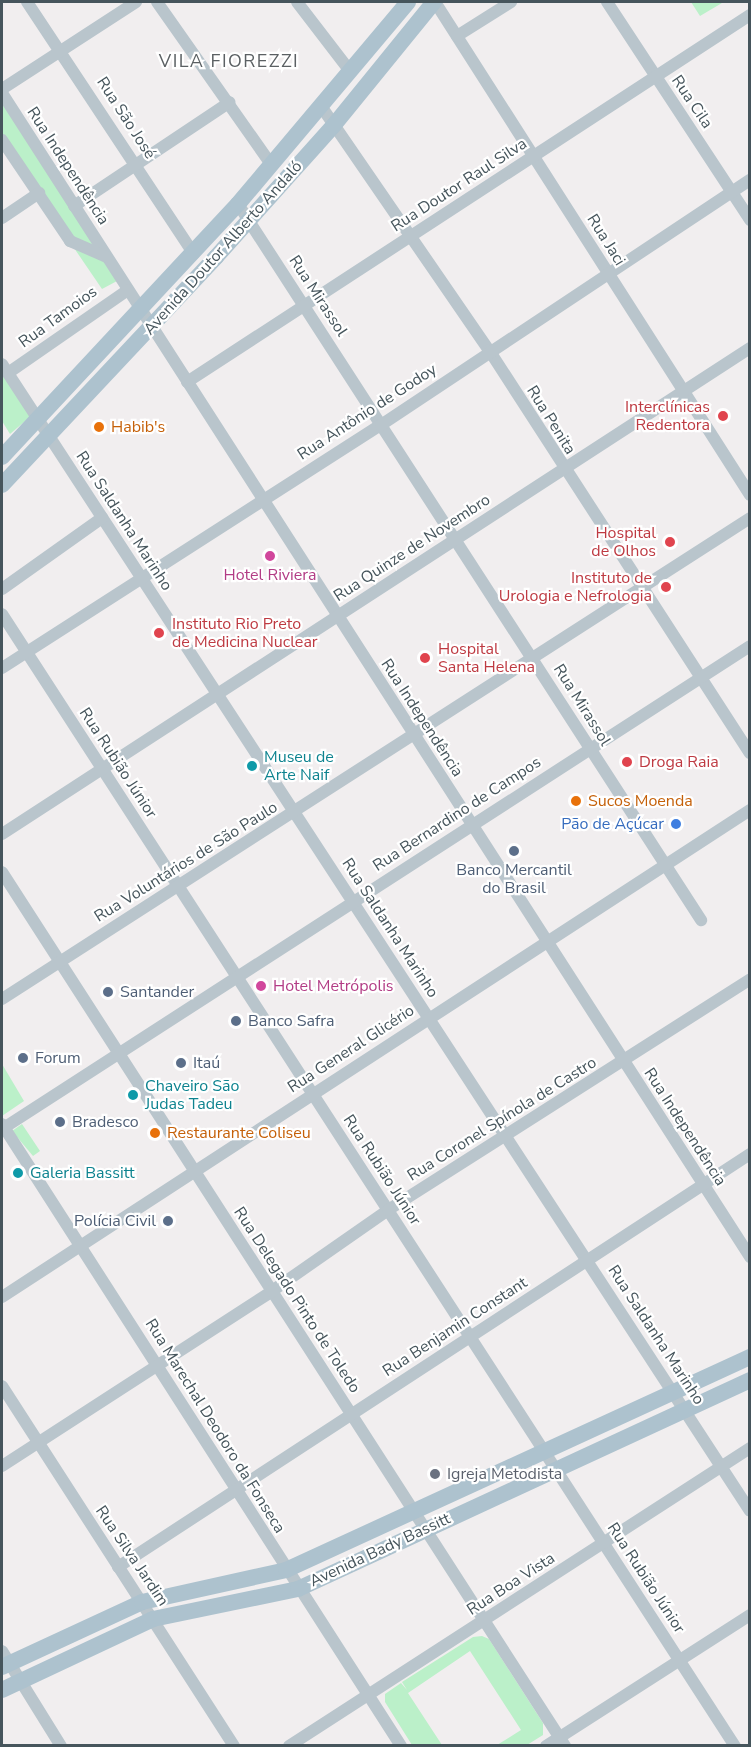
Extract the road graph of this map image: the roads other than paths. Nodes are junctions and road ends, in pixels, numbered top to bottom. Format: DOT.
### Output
graph roads {
  1 [pos="27,2"];
  2 [pos="135,2"];
  3 [pos="157,2"];
  4 [pos="297,2"];
  5 [pos="408,2"];
  6 [pos="434,2"];
  7 [pos="511,2"];
  8 [pos="607,2"];
  9 [pos="750,15"];
  10 [pos="457,36"];
  11 [pos="62,49"];
  12 [pos="350,70"];
  13 [pos="655,77"];
  14 [pos="2,91"];
  15 [pos="230,102"];
  16 [pos="321,106"];
  17 [pos="334,125"];
  18 [pos="2,140"];
  19 [pos="533,156"];
  20 [pos="136,164"];
  21 [pos="271,164"];
  22 [pos="750,180"];
  23 [pos="731,191"];
  24 [pos="39,193"];
  25 [pos="238,204"];
  26 [pos="74,206"];
  27 [pos="2,218"];
  28 [pos="249,220"];
  29 [pos="750,220"];
  30 [pos="410,237"];
  31 [pos="194,254"];
  32 [pos="107,257"];
  33 [pos="609,275"];
  34 [pos="128,290"];
  35 [pos="304,306"];
  36 [pos="142,311"];
  37 [pos="151,327"];
  38 [pos="750,348"];
  39 [pos="489,350"];
  40 [pos="4,368"];
  41 [pos="187,382"];
  42 [pos="683,391"];
  43 [pos="39,422"];
  44 [pos="381,424"];
  45 [pos="49,438"];
  46 [pos="2,458"];
  47 [pos="562,469"];
  48 [pos="2,485"];
  49 [pos="750,495"];
  50 [pos="262,500"];
  51 [pos="102,518"];
  52 [pos="750,518"];
  53 [pos="453,540"];
  54 [pos="141,579"];
  55 [pos="643,586"];
  56 [pos="2,589"];
  57 [pos="2,614"];
  58 [pos="337,617"];
  59 [pos="750,646"];
  60 [pos="27,652"];
  61 [pos="532,655"];
  62 [pos="2,668"];
  63 [pos="700,676"];
  64 [pos="218,695"];
  65 [pos="413,734"];
  66 [pos="588,747"];
  67 [pos="750,753"];
  68 [pos="102,769"];
  69 [pos="750,810"];
  70 [pos="295,813"];
  71 [pos="471,824"];
  72 [pos="2,834"];
  73 [pos="665,865"];
  74 [pos="2,872"];
  75 [pos="179,887"];
  76 [pos="353,903"];
  77 [pos="701,920"];
  78 [pos="546,942"];
  79 [pos="58,961"];
  80 [pos="236,975"];
  81 [pos="750,980"];
  82 [pos="2,999"];
  83 [pos="429,1018"];
  84 [pos="118,1054"];
  85 [pos="623,1062"];
  86 [pos="313,1094"];
  87 [pos="2,1127"];
  88 [pos="506,1136"];
  89 [pos="750,1154"];
  90 [pos="194,1171"];
  91 [pos="702,1185"];
  92 [pos="388,1210"];
  93 [pos="82,1245"];
  94 [pos="750,1257"];
  95 [pos="587,1260"];
  96 [pos="272,1292"];
  97 [pos="2,1297"];
  98 [pos="471,1337"];
  99 [pos="750,1357"];
  100 [pos="157,1366"];
  101 [pos="750,1380"];
  102 [pos="2,1386"];
  103 [pos="673,1392"];
  104 [pos="685,1410"];
  105 [pos="351,1415"];
  106 [pos="38,1443"];
  107 [pos="750,1448"];
  108 [pos="545,1452"];
  109 [pos="2,1466"];
  110 [pos="720,1466"];
  111 [pos="555,1467"];
  112 [pos="235,1490"];
  113 [pos="750,1511"];
  114 [pos="414,1512"];
  115 [pos="425,1529"];
  116 [pos="604,1544"];
  117 [pos="118,1567"];
  118 [pos="286,1570"];
  119 [pos="298,1589"];
  120 [pos="142,1602"];
  121 [pos="750,1615"];
  122 [pos="153,1619"];
  123 [pos="484,1621"];
  124 [pos="680,1660"];
  125 [pos="4,1661"];
  126 [pos="20,1681"];
  127 [pos="2,1690"];
  128 [pos="370,1696"];
  129 [pos="562,1741"];
  130 [pos="61,1746"];
  131 [pos="234,1746"];
  132 [pos="289,1746"];
  133 [pos="401,1746"];
  134 [pos="546,1746"];
  135 [pos="735,1746"];
  1 -- 11 [label="street, Rua São José"];
  2 -- 11 [label="street"];
  3 -- 15 [label="street"];
  4 -- 12 [label="street"];
  5 -- 12 [label="main road, Avenida Doutor Alberto Andaló"];
  6 -- 10 [label="street, Rua Jaci"];
  6 -- 17 [label="main road, Avenida Doutor Alberto Andaló"];
  7 -- 10 [label="street"];
  8 -- 13 [label="street, Rua Cila"];
  9 -- 13 [label="street, Rua Doutor Raul Silva"];
  10 -- 19 [label="street, Rua Jaci"];
  11 -- 14 [label="street"];
  11 -- 20 [label="street, Rua São José"];
  12 -- 16 [label="main road, Avenida Doutor Alberto Andaló"];
  13 -- 19 [label="street, Rua Doutor Raul Silva"];
  13 -- 23 [label="street, Rua Cila"];
  14 -- 26 [label="street, Rua Independência"];
  15 -- 20 [label="street"];
  15 -- 21 [label="street"];
  16 -- 17 [label="street, Rua Penita"];
  16 -- 21 [label="main road, Avenida Doutor Alberto Andaló"];
  17 -- 28 [label="main road, Avenida Doutor Alberto Andaló"];
  17 -- 30 [label="street, Rua Penita"];
  18 -- 24 [label="street, Rua Independência"];
  19 -- 30 [label="street, Rua Doutor Raul Silva"];
  19 -- 33 [label="street, Rua Jaci"];
  20 -- 26 [label="street"];
  20 -- 31 [label="street, Rua São José"];
  21 -- 25 [label="main road, Avenida Doutor Alberto Andaló"];
  22 -- 23 [label="street, Rua Antônio de Godoy"];
  23 -- 29 [label="street, Rua Cila"];
  23 -- 33 [label="street, Rua Antônio de Godoy"];
  24 -- 27 [label="street"];
  24 -- 32 [label="street, Rua Independência"];
  25 -- 28 [label="street, Rua Mirassol"];
  25 -- 31 [label="main road, Avenida Doutor Alberto Andaló"];
  26 -- 32 [label="street, Rua Independência"];
  28 -- 35 [label="street, Rua Mirassol"];
  28 -- 37 [label="main road, Avenida Doutor Alberto Andaló"];
  30 -- 35 [label="street, Rua Doutor Raul Silva"];
  30 -- 39 [label="street, Rua Penita"];
  31 -- 36 [label="main road, Avenida Doutor Alberto Andaló"];
  32 -- 34 [label="street, Rua Independência"];
  33 -- 39 [label="street, Rua Antônio de Godoy"];
  33 -- 42 [label="street, Rua Jaci"];
  34 -- 36 [label="street, Rua Independência"];
  34 -- 40 [label="street, Rua Tamoios"];
  35 -- 41 [label="street, Rua Doutor Raul Silva"];
  35 -- 44 [label="street, Rua Mirassol"];
  36 -- 37 [label="street, Rua Independência"];
  36 -- 43 [label="main road, Avenida Doutor Alberto Andaló"];
  37 -- 41 [label="street, Rua Independência"];
  37 -- 45 [label="main road, Avenida Doutor Alberto Andaló"];
  38 -- 42 [label="street, Rua Quinze de Novembro"];
  39 -- 44 [label="street, Rua Antônio de Godoy"];
  39 -- 47 [label="street, Rua Penita"];
  40 -- 43 [label="street, Rua Saldanha Marinho"];
  41 -- 50 [label="street, Rua Independência"];
  42 -- 47 [label="street, Rua Quinze de Novembro"];
  42 -- 49 [label="street, Rua Jaci"];
  43 -- 45 [label="street, Rua Saldanha Marinho"];
  43 -- 46 [label="main road, Avenida Doutor Alberto Andaló"];
  44 -- 50 [label="street, Rua Antônio de Godoy"];
  44 -- 53 [label="street, Rua Mirassol"];
  45 -- 48 [label="main road, Avenida Doutor Alberto Andaló"];
  45 -- 51 [label="street, Rua Saldanha Marinho"];
  47 -- 53 [label="street, Rua Quinze de Novembro"];
  47 -- 55 [label="street, Rua Penita"];
  50 -- 54 [label="street, Rua Antônio de Godoy"];
  50 -- 58 [label="street, Rua Independência"];
  51 -- 54 [label="street, Rua Saldanha Marinho"];
  51 -- 56 [label="street"];
  52 -- 55 [label="street, Rua Voluntários de São Paulo"];
  53 -- 58 [label="street, Rua Quinze de Novembro"];
  53 -- 61 [label="street, Rua Mirassol"];
  54 -- 60 [label="street, Rua Antônio de Godoy"];
  54 -- 64 [label="street, Rua Saldanha Marinho"];
  55 -- 61 [label="street, Rua Voluntários de São Paulo"];
  55 -- 63 [label="street, Rua Penita"];
  57 -- 60 [label="street, Rua Rubião Júnior"];
  58 -- 64 [label="street, Rua Quinze de Novembro"];
  58 -- 65 [label="street, Rua Independência"];
  59 -- 63 [label="street, Rua Bernardino de Campos"];
  60 -- 62 [label="street, Rua Antônio de Godoy"];
  60 -- 68 [label="street, Rua Rubião Júnior"];
  61 -- 65 [label="street, Rua Voluntários de São Paulo"];
  61 -- 66 [label="street, Rua Mirassol"];
  63 -- 66 [label="street, Rua Bernardino de Campos"];
  63 -- 67 [label="street, Rua Penita"];
  64 -- 68 [label="street, Rua Quinze de Novembro"];
  64 -- 70 [label="street, Rua Saldanha Marinho"];
  65 -- 70 [label="street, Rua Voluntários de São Paulo"];
  65 -- 71 [label="street, Rua Independência"];
  66 -- 71 [label="street, Rua Bernardino de Campos"];
  66 -- 73 [label="street, Rua Mirassol"];
  68 -- 72 [label="street, Rua Quinze de Novembro"];
  68 -- 75 [label="street, Rua Rubião Júnior"];
  69 -- 73 [label="street, Rua General Glicério"];
  70 -- 75 [label="street, Rua Voluntários de São Paulo"];
  70 -- 76 [label="street, Rua Saldanha Marinho"];
  71 -- 76 [label="street, Rua Bernardino de Campos"];
  71 -- 78 [label="street, Rua Independência"];
  73 -- 77 [label="street, Rua Mirassol"];
  73 -- 78 [label="street, Rua General Glicério"];
  74 -- 79 [label="street, Rua Delegado Pinto de Toledo"];
  75 -- 79 [label="street, Rua Voluntários de São Paulo"];
  75 -- 80 [label="street, Rua Rubião Júnior"];
  76 -- 80 [label="street, Rua Bernardino de Campos"];
  76 -- 83 [label="street, Rua Saldanha Marinho"];
  78 -- 83 [label="street, Rua General Glicério"];
  78 -- 85 [label="street, Rua Independência"];
  79 -- 82 [label="street, Rua Voluntários de São Paulo"];
  79 -- 84 [label="street, Rua Delegado Pinto de Toledo"];
  80 -- 84 [label="street, Rua Bernardino de Campos"];
  80 -- 86 [label="street, Rua Rubião Júnior"];
  81 -- 85 [label="street, Rua Coronel Spínola de Castro"];
  83 -- 86 [label="street, Rua General Glicério"];
  83 -- 88 [label="street, Rua Saldanha Marinho"];
  84 -- 87 [label="street, Rua Bernardino de Campos"];
  84 -- 90 [label="street, Rua Delegado Pinto de Toledo"];
  85 -- 88 [label="street, Rua Coronel Spínola de Castro"];
  85 -- 91 [label="street, Rua Independência"];
  86 -- 90 [label="street, Rua General Glicério"];
  86 -- 92 [label="street, Rua Rubião Júnior"];
  87 -- 93 [label="street, Rua Marechal Deodoro da Fonseca"];
  88 -- 92 [label="street, Rua Coronel Spínola de Castro"];
  88 -- 95 [label="street, Rua Saldanha Marinho"];
  89 -- 91 [label="street, Rua Benjamin Constant"];
  90 -- 93 [label="street, Rua General Glicério"];
  90 -- 96 [label="street, Rua Delegado Pinto de Toledo"];
  91 -- 94 [label="street, Rua Independência"];
  91 -- 95 [label="street, Rua Benjamin Constant"];
  92 -- 96 [label="street, Rua Coronel Spínola de Castro"];
  92 -- 98 [label="street, Rua Rubião Júnior"];
  93 -- 97 [label="street, Rua General Glicério"];
  93 -- 100 [label="street, Rua Marechal Deodoro da Fonseca"];
  95 -- 98 [label="street, Rua Benjamin Constant"];
  95 -- 103 [label="street, Rua Saldanha Marinho"];
  96 -- 100 [label="street, Rua Coronel Spínola de Castro"];
  96 -- 105 [label="street, Rua Delegado Pinto de Toledo"];
  98 -- 105 [label="street, Rua Benjamin Constant"];
  98 -- 108 [label="street, Rua Rubião Júnior"];
  99 -- 103 [label="main road, Avenida Bady Bassitt"];
  100 -- 106 [label="street, Rua Coronel Spínola de Castro"];
  100 -- 112 [label="street, Rua Marechal Deodoro da Fonseca"];
  101 -- 104 [label="main road, Avenida Bady Bassitt"];
  102 -- 106 [label="street, Rua Silva Jardim"];
  103 -- 104 [label="street, Rua Saldanha Marinho"];
  103 -- 108 [label="main road, Avenida Bady Bassitt"];
  104 -- 110 [label="street, Rua Saldanha Marinho"];
  104 -- 111 [label="main road, Avenida Bady Bassitt"];
  105 -- 112 [label="street, Rua Benjamin Constant"];
  105 -- 114 [label="street, Rua Delegado Pinto de Toledo"];
  106 -- 109 [label="street, Rua Coronel Spínola de Castro"];
  106 -- 117 [label="street, Rua Silva Jardim"];
  107 -- 110 [label="street, Rua Boa Vista"];
  108 -- 111 [label="street, Rua Rubião Júnior"];
  108 -- 114 [label="main road, Avenida Bady Bassitt"];
  110 -- 113 [label="street, Rua Saldanha Marinho"];
  110 -- 116 [label="street, Rua Boa Vista"];
  111 -- 115 [label="main road, Avenida Bady Bassitt"];
  111 -- 116 [label="street, Rua Rubião Júnior"];
  112 -- 117 [label="street, Rua Benjamin Constant"];
  112 -- 118 [label="street, Rua Marechal Deodoro da Fonseca"];
  114 -- 115 [label="street, Rua Delegado Pinto de Toledo"];
  114 -- 118 [label="main road, Avenida Bady Bassitt"];
  115 -- 119 [label="main road, Avenida Bady Bassitt"];
  115 -- 123 [label="street, Rua Delegado Pinto de Toledo"];
  116 -- 123 [label="street, Rua Boa Vista"];
  116 -- 124 [label="street, Rua Rubião Júnior"];
  117 -- 120 [label="street, Rua Silva Jardim"];
  118 -- 119 [label="street, Rua Marechal Deodoro da Fonseca"];
  118 -- 120 [label="main road, Avenida Bady Bassitt"];
  119 -- 122 [label="main road, Avenida Bady Bassitt"];
  119 -- 128 [label="street, Rua Marechal Deodoro da Fonseca"];
  120 -- 122 [label="street, Rua Silva Jardim"];
  120 -- 125 [label="main road, Avenida Bady Bassitt"];
  121 -- 124 [label="street"];
  122 -- 126 [label="main road, Avenida Bady Bassitt"];
  122 -- 131 [label="street, Rua Silva Jardim"];
  123 -- 128 [label="street, Rua Boa Vista"];
  123 -- 129 [label="street, Rua Delegado Pinto de Toledo"];
  124 -- 129 [label="street"];
  124 -- 135 [label="street, Rua Rubião Júnior"];
  125 -- 126 [label="street"];
  126 -- 127 [label="main road, Avenida Bady Bassitt"];
  126 -- 130 [label="street"];
  128 -- 132 [label="street, Rua Boa Vista"];
  128 -- 133 [label="street, Rua Marechal Deodoro da Fonseca"];
  129 -- 134 [label="street"];
}
